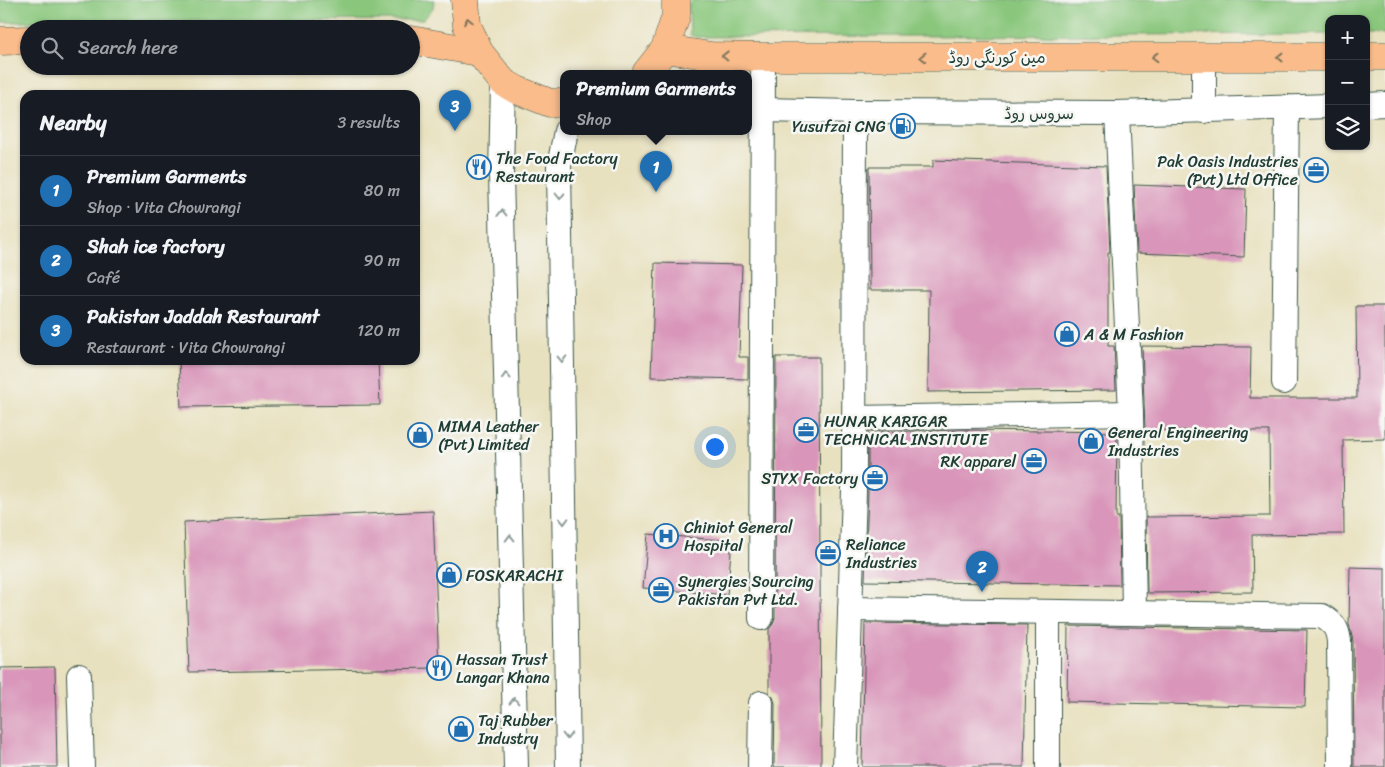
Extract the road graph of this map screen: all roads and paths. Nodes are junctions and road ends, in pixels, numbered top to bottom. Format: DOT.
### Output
graph roads {
  1 [pos="465,0"];
  2 [pos="676,0"];
  3 [pos="20,40"];
  4 [pos="0,41"];
  5 [pos="420,42"];
  6 [pos="665,49"];
  7 [pos="479,52"];
  8 [pos="1370,56"];
  9 [pos="1385,56"];
  10 [pos="763,57"];
  11 [pos="1204,57"];
  12 [pos="1325,57"];
  13 [pos="648,70"];
  14 [pos="503,82"];
  15 [pos="560,103"];
  16 [pos="1385,104"];
  17 [pos="1370,105"];
  18 [pos="1325,106"];
  19 [pos="1287,108"];
  20 [pos="1204,110"];
  21 [pos="756,111"];
  22 [pos="855,112"];
  23 [pos="1117,113"];
  24 [pos="565,135"];
  25 [pos="1284,382"];
  26 [pos="1131,413"];
  27 [pos="854,418"];
  28 [pos="850,609"];
  29 [pos="1048,612"];
  30 [pos="1134,613"];
  31 [pos="762,618"];
  32 [pos="79,676"];
  33 [pos="761,704"];
  34 [pos="82,767"];
  35 [pos="516,767"];
  36 [pos="568,767"];
  37 [pos="760,767"];
  38 [pos="845,767"];
  39 [pos="1048,767"];
  40 [pos="1340,767"];
  7 -- 1 [label="main road, one-way"];
  2 -- 6 [label="main road"];
  3 -- 4 [label="main road"];
  5 -- 7 [label="main road"];
  10 -- 6 [label="main road, مین کورنگی روڈ, one-way"];
  6 -- 13 [label="main road"];
  7 -- 14 [label="main road"];
  8 -- 9 [label="main road"];
  11 -- 10 [label="main road, مین کورنگی روڈ, one-way"];
  10 -- 21 [label="street"];
  12 -- 11 [label="main road, مین کورنگی روڈ, one-way"];
  11 -- 20 [label="street"];
  14 -- 15 [label="main road"];
  35 -- 14 [label="street, one-way"];
  16 -- 17 [label="street"];
  18 -- 19 [label="street, سروس روڈ"];
  19 -- 20 [label="street, سروس روڈ"];
  19 -- 25 [label="street"];
  20 -- 23 [label="street, سروس روڈ"];
  21 -- 22 [label="street, سروس روڈ"];
  21 -- 31 [label="street"];
  22 -- 23 [label="street, سروس روڈ"];
  22 -- 27 [label="street"];
  23 -- 26 [label="street"];
  24 -- 36 [label="street, one-way"];
  26 -- 27 [label="street"];
  26 -- 30 [label="street"];
  27 -- 28 [label="street"];
  28 -- 29 [label="street"];
  28 -- 38 [label="street"];
  29 -- 30 [label="street"];
  29 -- 39 [label="street"];
  30 -- 40 [label="street"];
  32 -- 34 [label="street"];
  33 -- 37 [label="street"];
}
